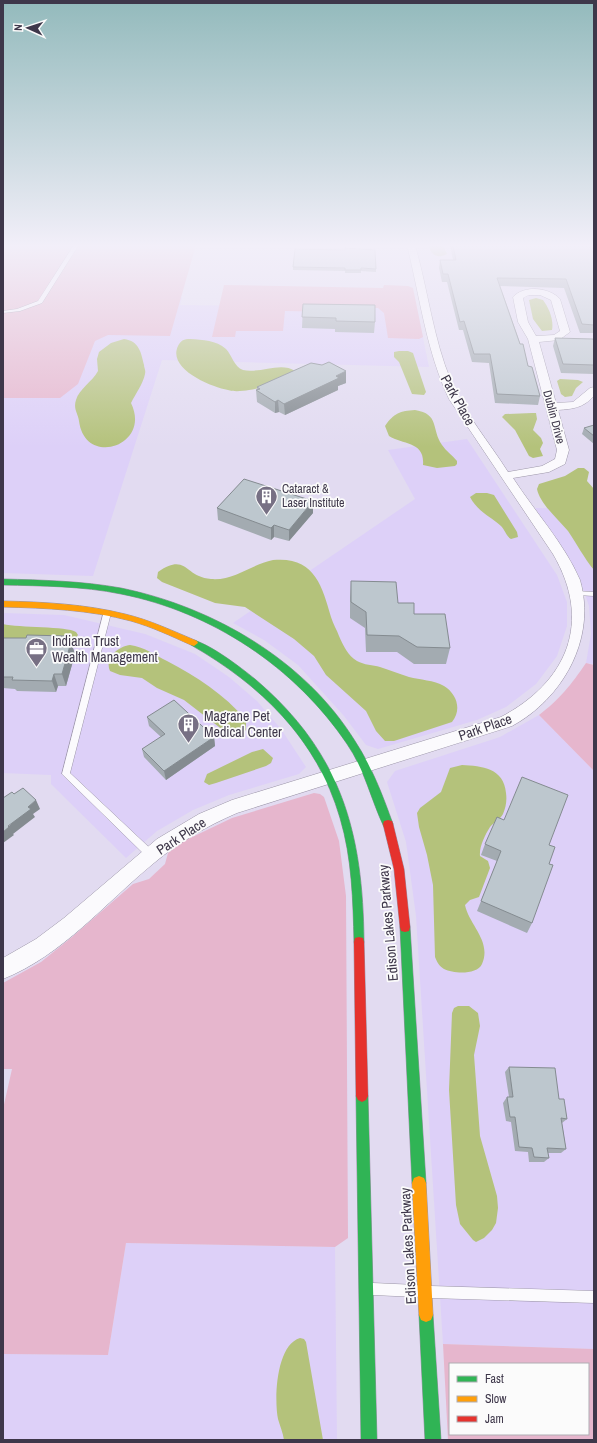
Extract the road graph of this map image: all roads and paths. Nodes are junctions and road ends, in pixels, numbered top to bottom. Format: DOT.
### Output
graph roads {
  1 [pos="427,312"];
  2 [pos="521,312"];
  3 [pos="559,312"];
  4 [pos="533,339"];
  5 [pos="594,390"];
  6 [pos="551,407"];
  7 [pos="505,476"];
  8 [pos="3,582"];
  9 [pos="577,593"];
  10 [pos="594,594"];
  11 [pos="3,604"];
  12 [pos="107,613"];
  13 [pos="365,766"];
  14 [pos="328,777"];
  15 [pos="151,855"];
  16 [pos="3,969"];
  17 [pos="366,1288"];
  18 [pos="425,1292"];
  19 [pos="594,1297"];
  20 [pos="369,1440"];
  21 [pos="433,1440"];
  1 -- 7 [label="street, Park Place"];
  2 -- 4 [label="street, Dublin Drive"];
  3 -- 4 [label="street, Dublin Drive"];
  4 -- 6 [label="street, Dublin Drive"];
  5 -- 6 [label="street"];
  6 -- 7 [label="street, Dublin Drive"];
  7 -- 9 [label="street, Park Place"];
  8 -- 13 [label="street, Edison Lakes Parkway"];
  9 -- 10 [label="lane"];
  9 -- 13 [label="street, Park Place"];
  11 -- 12 [label="street, Edison Lakes Parkway"];
  12 -- 14 [label="street, Edison Lakes Parkway"];
  12 -- 15 [label="lane"];
  13 -- 14 [label="street, Park Place"];
  13 -- 18 [label="street, Edison Lakes Parkway"];
  14 -- 15 [label="street, Park Place"];
  14 -- 17 [label="street, Edison Lakes Parkway"];
  15 -- 16 [label="street, Park Place"];
  17 -- 18 [label="lane"];
  17 -- 20 [label="street, Edison Lakes Parkway"];
  18 -- 19 [label="lane"];
  18 -- 21 [label="street, Edison Lakes Parkway"];
}
